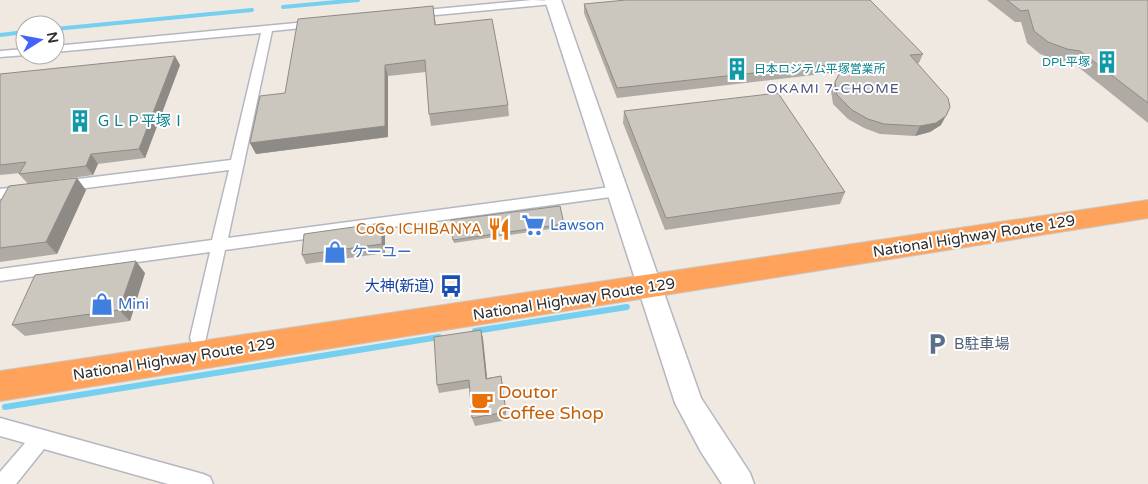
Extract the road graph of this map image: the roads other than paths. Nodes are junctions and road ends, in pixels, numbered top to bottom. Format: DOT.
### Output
graph roads {
  1 [pos="553,0"];
  2 [pos="558,0"];
  3 [pos="406,15"];
  4 [pos="328,22"];
  5 [pos="266,28"];
  6 [pos="65,48"];
  7 [pos="15,53"];
  8 [pos="0,54"];
  9 [pos="237,164"];
  10 [pos="618,191"];
  11 [pos="1148,193"];
  12 [pos="0,194"];
  13 [pos="1148,209"];
  14 [pos="219,246"];
  15 [pos="0,275"];
  16 [pos="646,279"];
  17 [pos="198,338"];
  18 [pos="0,368"];
  19 [pos="0,386"];
  20 [pos="0,428"];
  21 [pos="40,439"];
  22 [pos="160,479"];
  23 [pos="3,484"];
  24 [pos="203,484"];
  25 [pos="739,484"];
  1 -- 2 [label="street"];
  1 -- 3 [label="street"];
  1 -- 10 [label="street"];
  4 -- 5 [label="street"];
  5 -- 6 [label="street"];
  5 -- 9 [label="street"];
  7 -- 8 [label="street"];
  9 -- 12 [label="street"];
  9 -- 14 [label="street"];
  10 -- 14 [label="street"];
  10 -- 16 [label="street"];
  11 -- 16 [label="highway, National Highway Route 129"];
  13 -- 16 [label="highway, National Highway Route 129"];
  14 -- 15 [label="street"];
  14 -- 17 [label="street"];
  16 -- 17 [label="highway, National Highway Route 129"];
  16 -- 19 [label="highway, National Highway Route 129"];
  16 -- 25 [label="street"];
  17 -- 18 [label="highway, National Highway Route 129"];
  20 -- 21 [label="street"];
  21 -- 22 [label="street"];
  21 -- 23 [label="street"];
  22 -- 24 [label="street"];
}
